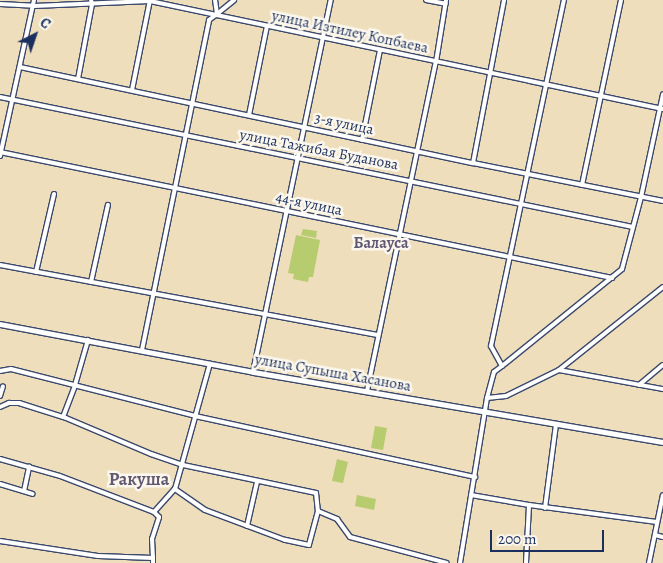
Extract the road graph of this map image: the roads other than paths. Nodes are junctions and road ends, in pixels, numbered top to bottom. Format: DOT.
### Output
graph roads {
  1 [pos="34,0"];
  2 [pos="150,0"];
  3 [pos="215,0"];
  4 [pos="234,0"];
  5 [pos="331,0"];
  6 [pos="426,0"];
  7 [pos="504,0"];
  8 [pos="564,0"];
  9 [pos="621,0"];
  10 [pos="92,2"];
  11 [pos="446,2"];
  12 [pos="0,4"];
  13 [pos="34,6"];
  14 [pos="217,14"];
  15 [pos="267,26"];
  16 [pos="322,38"];
  17 [pos="380,50"];
  18 [pos="436,62"];
  19 [pos="20,67"];
  20 [pos="490,73"];
  21 [pos="78,79"];
  22 [pos="546,85"];
  23 [pos="132,90"];
  24 [pos="663,94"];
  25 [pos="600,96"];
  26 [pos="0,97"];
  27 [pos="13,100"];
  28 [pos="193,103"];
  29 [pos="662,109"];
  30 [pos="249,115"];
  31 [pos="304,127"];
  32 [pos="185,135"];
  33 [pos="362,140"];
  34 [pos="416,151"];
  35 [pos="0,154"];
  36 [pos="298,158"];
  37 [pos="472,164"];
  38 [pos="528,175"];
  39 [pos="410,180"];
  40 [pos="582,185"];
  41 [pos="174,186"];
  42 [pos="54,194"];
  43 [pos="642,197"];
  44 [pos="663,201"];
  45 [pos="108,205"];
  46 [pos="521,205"];
  47 [pos="288,211"];
  48 [pos="634,227"];
  49 [pos="400,235"];
  50 [pos="510,256"];
  51 [pos="0,266"];
  52 [pos="36,272"];
  53 [pos="612,278"];
  54 [pos="91,282"];
  55 [pos="663,288"];
  56 [pos="154,294"];
  57 [pos="266,315"];
  58 [pos="0,324"];
  59 [pos="378,335"];
  60 [pos="88,340"];
  61 [pos="142,350"];
  62 [pos="210,364"];
  63 [pos="663,365"];
  64 [pos="502,366"];
  65 [pos="559,370"];
  66 [pos="0,371"];
  67 [pos="253,372"];
  68 [pos="76,385"];
  69 [pos="638,385"];
  70 [pos="3,386"];
  71 [pos="663,389"];
  72 [pos="366,391"];
  73 [pos="0,396"];
  74 [pos="487,398"];
  75 [pos="0,407"];
  76 [pos="485,412"];
  77 [pos="195,416"];
  78 [pos="63,417"];
  79 [pos="556,424"];
  80 [pos="663,442"];
  81 [pos="0,459"];
  82 [pos="183,465"];
  83 [pos="29,467"];
  84 [pos="475,477"];
  85 [pos="257,482"];
  86 [pos="0,484"];
  87 [pos="175,489"];
  88 [pos="24,492"];
  89 [pos="33,494"];
  90 [pos="471,495"];
  91 [pos="663,495"];
  92 [pos="529,505"];
  93 [pos="545,508"];
  94 [pos="318,511"];
  95 [pos="154,512"];
  96 [pos="657,522"];
  97 [pos="247,526"];
  98 [pos="655,535"];
  99 [pos="663,537"];
  100 [pos="0,541"];
  101 [pos="153,558"];
  102 [pos="153,563"];
  103 [pos="447,563"];
  104 [pos="460,563"];
  105 [pos="526,563"];
  106 [pos="649,563"];
  1 -- 13 [label="street"];
  2 -- 10 [label="street, улица Изтилеу Копбаева"];
  2 -- 14 [label="street, улица Изтилеу Копбаева"];
  2 -- 23 [label="street"];
  3 -- 14 [label="street"];
  4 -- 14 [label="street"];
  5 -- 16 [label="street"];
  6 -- 11 [label="street"];
  7 -- 20 [label="street"];
  8 -- 22 [label="street"];
  9 -- 25 [label="street"];
  10 -- 13 [label="street, улица Изтилеу Копбаева"];
  10 -- 21 [label="street"];
  11 -- 18 [label="street"];
  12 -- 13 [label="street, улица Изтилеу Копбаева"];
  13 -- 19 [label="street"];
  14 -- 15 [label="street, улица Изтилеу Копбаева"];
  14 -- 28 [label="street"];
  15 -- 16 [label="street, улица Изтилеу Копбаева"];
  15 -- 30 [label="street"];
  16 -- 17 [label="street, улица Изтилеу Копбаева"];
  16 -- 31 [label="street"];
  17 -- 18 [label="street, улица Изтилеу Копбаева"];
  17 -- 33 [label="street"];
  18 -- 20 [label="street, улица Изтилеу Копбаева"];
  18 -- 34 [label="street"];
  19 -- 21 [label="street, 3-я улица"];
  19 -- 27 [label="street"];
  20 -- 22 [label="street, улица Изтилеу Копбаева"];
  20 -- 37 [label="street"];
  21 -- 23 [label="street, 3-я улица"];
  22 -- 25 [label="street, улица Изтилеу Копбаева"];
  22 -- 38 [label="street"];
  23 -- 28 [label="street, 3-я улица"];
  24 -- 29 [label="street"];
  25 -- 29 [label="street, улица Изтилеу Копбаева"];
  25 -- 40 [label="street"];
  26 -- 27 [label="street, улица Тажибая Буданова"];
  27 -- 32 [label="street, улица Тажибая Буданова"];
  27 -- 35 [label="street"];
  28 -- 30 [label="street, 3-я улица"];
  28 -- 32 [label="street"];
  29 -- 43 [label="street"];
  30 -- 31 [label="street, 3-я улица"];
  31 -- 33 [label="street, 3-я улица"];
  31 -- 36 [label="street"];
  32 -- 36 [label="street, улица Тажибая Буданова"];
  32 -- 41 [label="street"];
  33 -- 34 [label="street, 3-я улица"];
  34 -- 37 [label="street, 3-я улица"];
  34 -- 39 [label="street"];
  35 -- 41 [label="street, 44-я улица"];
  36 -- 39 [label="street, улица Тажибая Буданова"];
  36 -- 47 [label="street"];
  37 -- 38 [label="street, 3-я улица"];
  38 -- 40 [label="street, 3-я улица"];
  38 -- 46 [label="street"];
  39 -- 46 [label="street, улица Тажибая Буданова"];
  39 -- 49 [label="street"];
  40 -- 43 [label="street, 3-я улица"];
  41 -- 47 [label="street, 44-я улица"];
  41 -- 56 [label="street"];
  42 -- 52 [label="street"];
  43 -- 44 [label="street, 3-я улица"];
  43 -- 48 [label="street"];
  45 -- 54 [label="street"];
  46 -- 48 [label="street, улица Тажибая Буданова"];
  46 -- 50 [label="street"];
  47 -- 49 [label="street, 44-я улица"];
  47 -- 57 [label="street"];
  48 -- 53 [label="street"];
  49 -- 50 [label="street, 44-я улица"];
  49 -- 59 [label="street"];
  50 -- 53 [label="street, 44-я улица"];
  50 -- 64 [label="street"];
  51 -- 52 [label="street"];
  52 -- 54 [label="street"];
  53 -- 64 [label="street"];
  54 -- 56 [label="street"];
  55 -- 65 [label="street"];
  56 -- 57 [label="street"];
  56 -- 61 [label="street"];
  57 -- 59 [label="street"];
  57 -- 67 [label="street"];
  58 -- 60 [label="street, улица Супыша Хасанова"];
  59 -- 72 [label="street"];
  60 -- 61 [label="street, улица Супыша Хасанова"];
  60 -- 68 [label="street"];
  61 -- 62 [label="street, улица Супыша Хасанова"];
  62 -- 67 [label="street, улица Супыша Хасанова"];
  62 -- 77 [label="street"];
  63 -- 69 [label="street"];
  64 -- 74 [label="street"];
  65 -- 69 [label="street"];
  65 -- 74 [label="street"];
  66 -- 68 [label="street"];
  67 -- 72 [label="street, улица Супыша Хасанова"];
  68 -- 77 [label="street"];
  68 -- 78 [label="street"];
  69 -- 71 [label="street"];
  70 -- 73 [label="street"];
  72 -- 76 [label="street, улица Супыша Хасанова"];
  74 -- 76 [label="street"];
  75 -- 78 [label="street"];
  76 -- 79 [label="street, улица Супыша Хасанова"];
  76 -- 84 [label="street"];
  77 -- 82 [label="street"];
  77 -- 84 [label="street"];
  78 -- 82 [label="street"];
  79 -- 80 [label="street, улица Супыша Хасанова"];
  79 -- 93 [label="street"];
  81 -- 83 [label="street"];
  82 -- 85 [label="street"];
  82 -- 87 [label="street"];
  83 -- 88 [label="street"];
  83 -- 95 [label="street"];
  84 -- 90 [label="street"];
  85 -- 94 [label="street"];
  85 -- 97 [label="street"];
  86 -- 88 [label="street"];
  87 -- 95 [label="street"];
  87 -- 97 [label="street"];
  88 -- 89 [label="street"];
  90 -- 92 [label="street"];
  90 -- 104 [label="street"];
  91 -- 96 [label="street"];
  92 -- 93 [label="street"];
  92 -- 105 [label="street"];
  93 -- 96 [label="street"];
  94 -- 97 [label="street"];
  94 -- 103 [label="street"];
  95 -- 101 [label="street"];
  96 -- 98 [label="street"];
  98 -- 99 [label="street"];
  98 -- 106 [label="street"];
  100 -- 101 [label="street"];
  101 -- 102 [label="street"];
}
